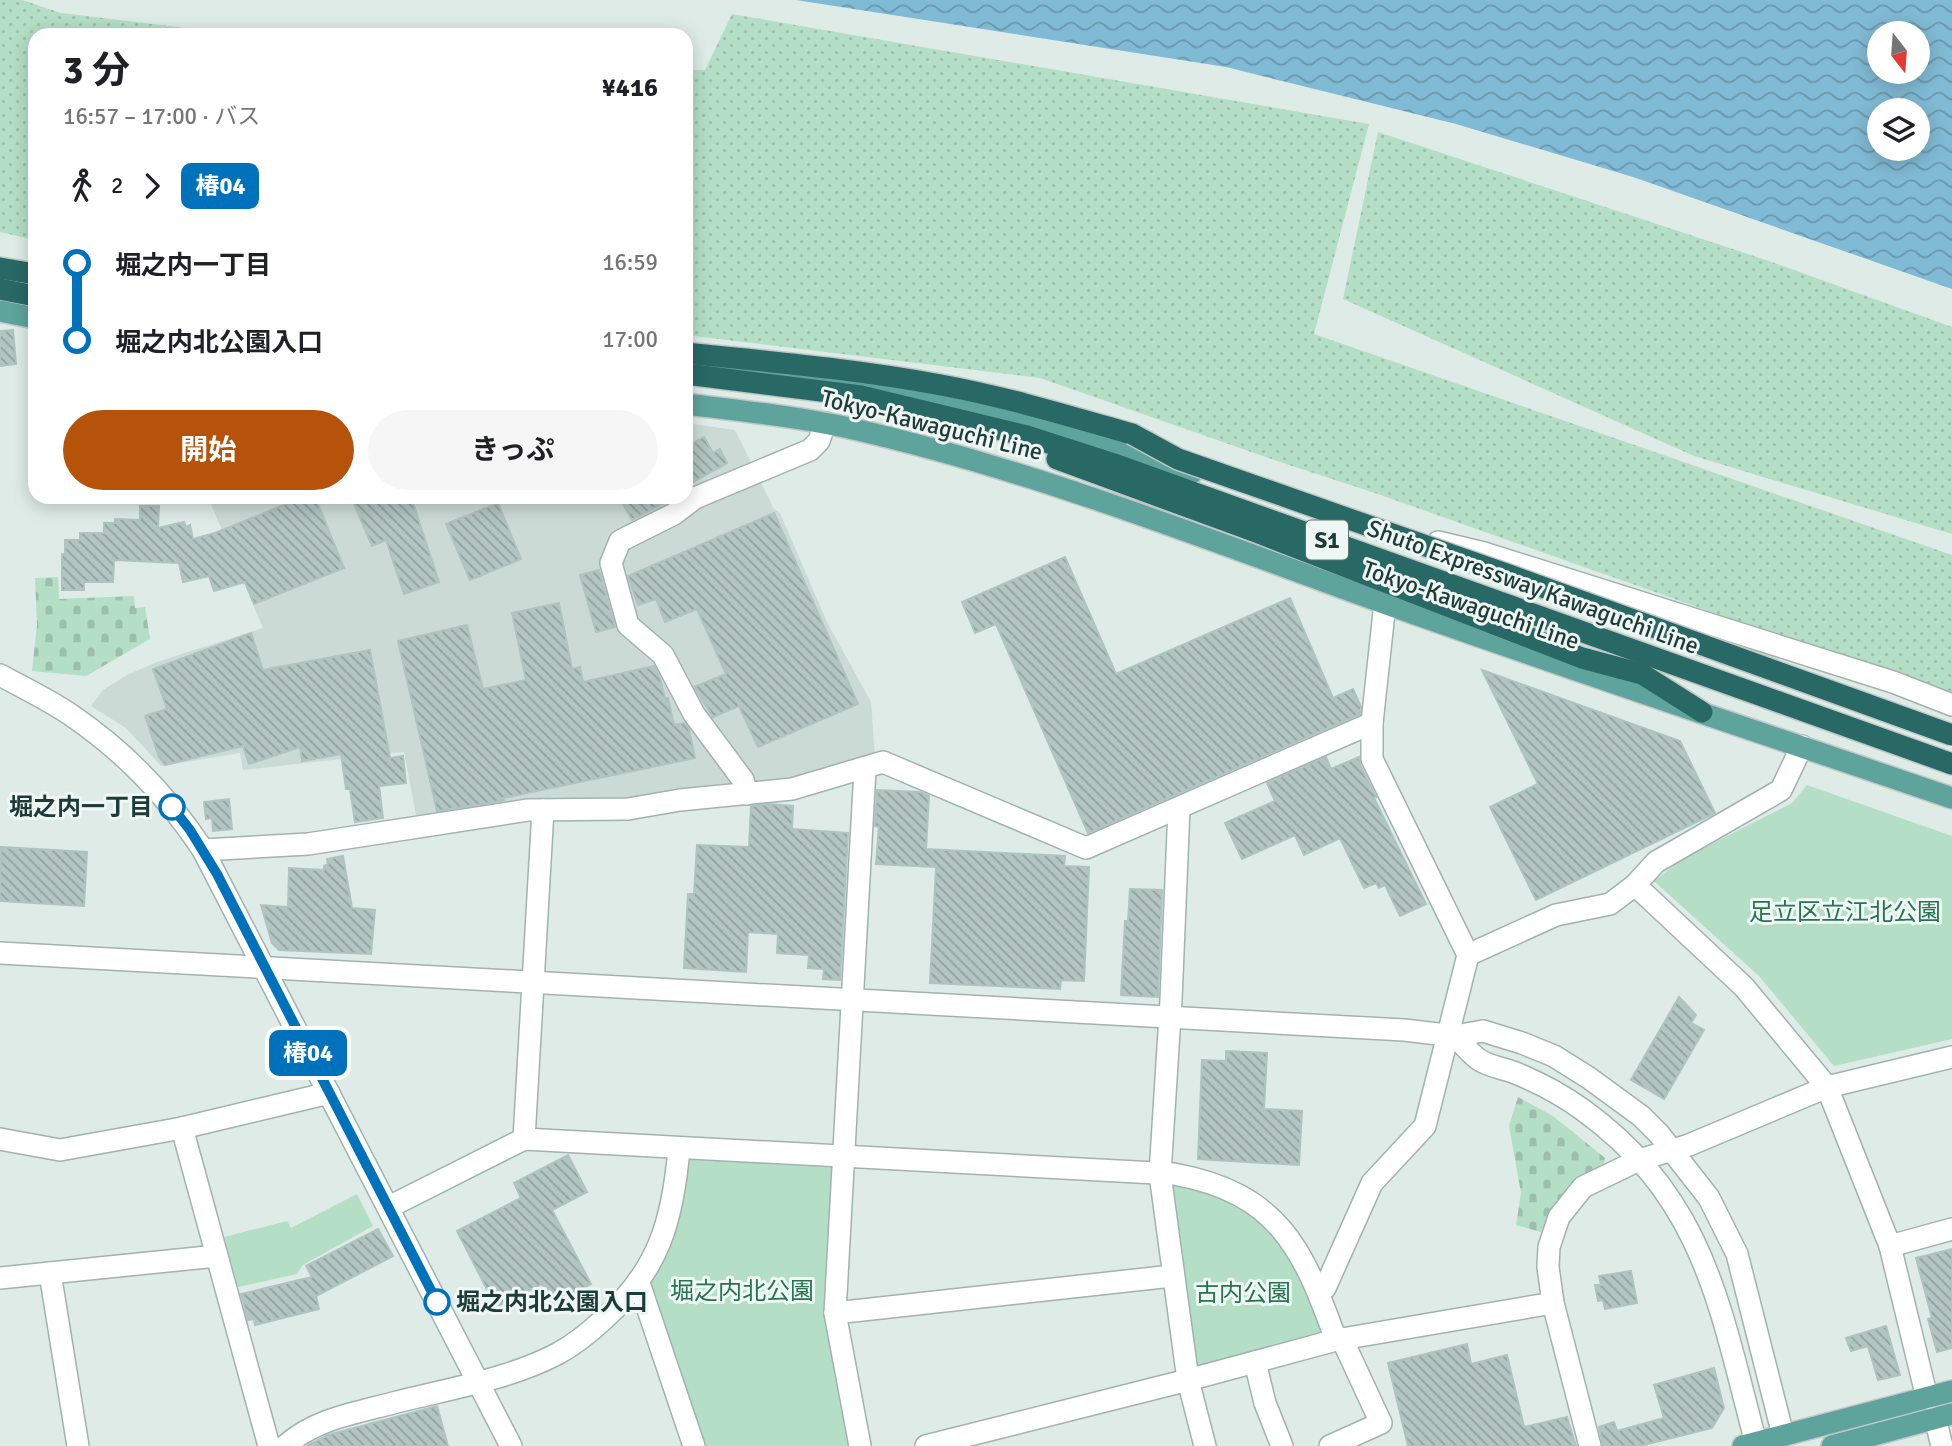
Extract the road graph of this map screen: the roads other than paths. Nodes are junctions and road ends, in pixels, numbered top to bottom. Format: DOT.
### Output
graph roads {
  1 [pos="0,268"];
  2 [pos="28,273"];
  3 [pos="0,275"];
  4 [pos="28,281"];
  5 [pos="0,289"];
  6 [pos="28,295"];
  7 [pos="0,311"];
  8 [pos="28,317"];
  9 [pos="693,354"];
  10 [pos="693,363"];
  11 [pos="693,375"];
  12 [pos="693,405"];
  13 [pos="934,412"];
  14 [pos="825,423"];
  15 [pos="1132,434"];
  16 [pos="693,500"];
  17 [pos="687,504"];
  18 [pos="1300,508"];
  19 [pos="1385,603"];
  20 [pos="0,676"];
  21 [pos="1952,705"];
  22 [pos="1702,712"];
  23 [pos="1372,723"];
  24 [pos="1952,727"];
  25 [pos="1952,735"];
  26 [pos="1952,744"];
  27 [pos="1802,746"];
  28 [pos="1952,764"];
  29 [pos="865,769"];
  30 [pos="747,794"];
  31 [pos="1952,798"];
  32 [pos="1179,808"];
  33 [pos="543,810"];
  34 [pos="203,850"];
  35 [pos="1635,885"];
  36 [pos="0,953"];
  37 [pos="1468,955"];
  38 [pos="266,969"];
  39 [pos="533,982"];
  40 [pos="852,1000"];
  41 [pos="1169,1019"];
  42 [pos="1452,1036"];
  43 [pos="1952,1057"];
  44 [pos="1827,1087"];
  45 [pos="329,1093"];
  46 [pos="182,1128"];
  47 [pos="0,1139"];
  48 [pos="524,1139"];
  49 [pos="679,1148"];
  50 [pos="1671,1150"];
  51 [pos="843,1157"];
  52 [pos="1639,1160"];
  53 [pos="1160,1174"];
  54 [pos="389,1207"];
  55 [pos="1952,1229"];
  56 [pos="1890,1245"];
  57 [pos="217,1256"];
  58 [pos="50,1273"];
  59 [pos="1172,1276"];
  60 [pos="0,1278"];
  61 [pos="639,1283"];
  62 [pos="1319,1292"];
  63 [pos="1553,1303"];
  64 [pos="835,1313"];
  65 [pos="1339,1339"];
  66 [pos="1255,1362"];
  67 [pos="1188,1380"];
  68 [pos="478,1381"];
  69 [pos="1952,1391"];
  70 [pos="1927,1398"];
  71 [pos="1944,1416"];
  72 [pos="1782,1441"];
  73 [pos="1753,1445"];
  74 [pos="78,1446"];
  75 [pos="269,1446"];
  76 [pos="285,1446"];
  77 [pos="511,1446"];
  78 [pos="694,1446"];
  79 [pos="860,1446"];
  80 [pos="926,1446"];
  81 [pos="1205,1446"];
  82 [pos="1282,1446"];
  83 [pos="1330,1446"];
  84 [pos="1590,1446"];
  85 [pos="1832,1446"];
  86 [pos="1942,1446"];
  1 -- 2 [label="highway"];
  3 -- 4 [label="main road"];
  5 -- 6 [label="highway"];
  7 -- 8 [label="main road"];
  9 -- 15 [label="highway, Shuto Expressway Kawaguchi Line / S1"];
  10 -- 18 [label="main road, Tokyo-Kawaguchi Line"];
  11 -- 13 [label="highway, Shuto Expressway Kawaguchi Line / S1"];
  12 -- 14 [label="main road, Tokyo-Kawaguchi Line"];
  13 -- 22 [label="highway"];
  13 -- 28 [label="highway, Shuto Expressway Kawaguchi Line / S1"];
  14 -- 16 [label="street"];
  14 -- 19 [label="main road, Tokyo-Kawaguchi Line"];
  15 -- 24 [label="highway, Shuto Expressway Kawaguchi Line / S1, bridge"];
  15 -- 25 [label="highway, S1, bridge"];
  17 -- 30 [label="street"];
  18 -- 21 [label="street"];
  18 -- 26 [label="main road, Tokyo-Kawaguchi Line"];
  19 -- 22 [label="main road, Tokyo-Kawaguchi Line"];
  19 -- 23 [label="street"];
  20 -- 34 [label="street"];
  22 -- 27 [label="main road, Tokyo-Kawaguchi Line"];
  23 -- 32 [label="street"];
  23 -- 37 [label="street"];
  27 -- 31 [label="main road, Tokyo-Kawaguchi Line"];
  27 -- 35 [label="street"];
  29 -- 30 [label="street"];
  29 -- 32 [label="street"];
  29 -- 40 [label="street"];
  30 -- 33 [label="street"];
  32 -- 41 [label="street"];
  33 -- 34 [label="street"];
  33 -- 39 [label="street"];
  34 -- 38 [label="street"];
  35 -- 37 [label="street"];
  35 -- 44 [label="street"];
  36 -- 38 [label="street"];
  37 -- 42 [label="street"];
  38 -- 39 [label="street"];
  38 -- 45 [label="street"];
  39 -- 40 [label="street"];
  39 -- 48 [label="street"];
  40 -- 41 [label="street"];
  40 -- 51 [label="street"];
  41 -- 42 [label="street"];
  41 -- 53 [label="street"];
  42 -- 50 [label="street"];
  42 -- 52 [label="street"];
  42 -- 62 [label="street"];
  43 -- 44 [label="street"];
  44 -- 50 [label="street"];
  44 -- 56 [label="street"];
  45 -- 46 [label="street"];
  45 -- 54 [label="street"];
  46 -- 47 [label="street"];
  46 -- 57 [label="street"];
  48 -- 49 [label="street"];
  48 -- 54 [label="street"];
  49 -- 51 [label="street"];
  49 -- 61 [label="street"];
  50 -- 52 [label="street"];
  50 -- 72 [label="street"];
  51 -- 53 [label="street"];
  51 -- 64 [label="street"];
  52 -- 63 [label="street"];
  52 -- 73 [label="street"];
  53 -- 59 [label="street"];
  53 -- 62 [label="street"];
  54 -- 68 [label="street"];
  55 -- 56 [label="street"];
  56 -- 70 [label="street"];
  57 -- 58 [label="street"];
  57 -- 75 [label="street"];
  58 -- 60 [label="street"];
  58 -- 74 [label="street"];
  59 -- 64 [label="street"];
  59 -- 67 [label="street"];
  61 -- 68 [label="street"];
  61 -- 78 [label="street"];
  62 -- 65 [label="street"];
  63 -- 65 [label="street"];
  63 -- 84 [label="street"];
  64 -- 79 [label="street"];
  65 -- 66 [label="street"];
  65 -- 83 [label="street"];
  66 -- 67 [label="street"];
  66 -- 82 [label="street"];
  67 -- 80 [label="street"];
  67 -- 81 [label="street"];
  68 -- 76 [label="street"];
  68 -- 77 [label="street"];
  69 -- 70 [label="main road"];
  70 -- 72 [label="main road"];
  71 -- 85 [label="main road"];
  71 -- 86 [label="street"];
  72 -- 73 [label="main road"];
}
